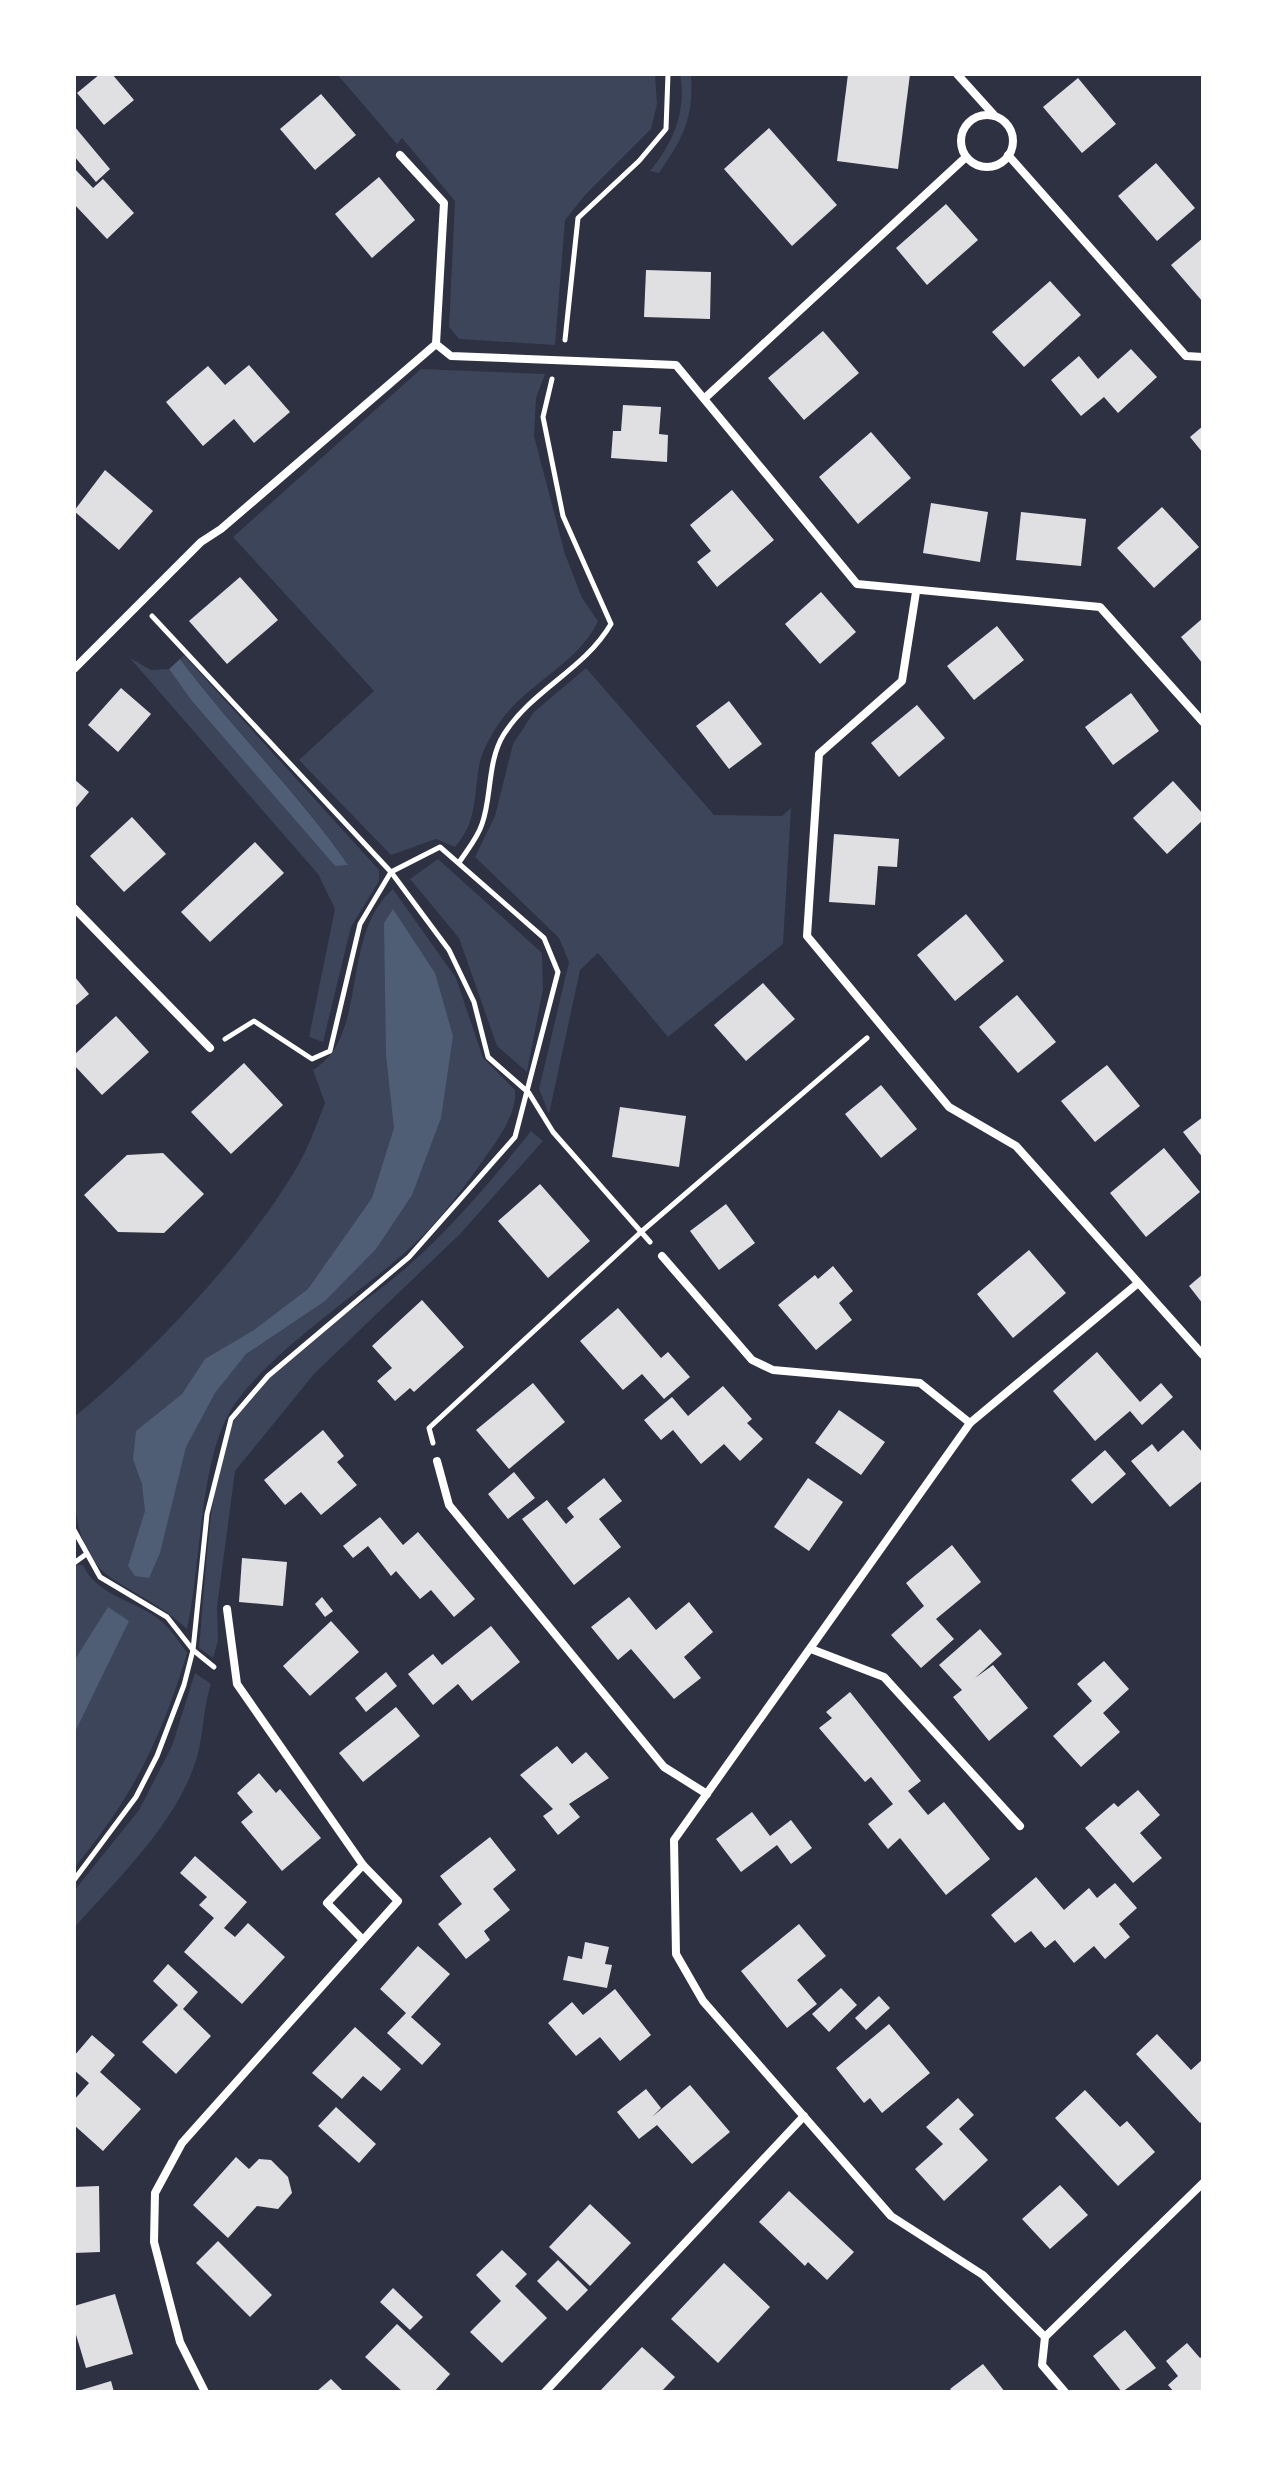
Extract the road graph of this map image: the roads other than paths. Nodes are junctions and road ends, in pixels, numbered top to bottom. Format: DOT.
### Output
graph roads {
  1 [pos="957,74"];
  2 [pos="994,115"];
  3 [pos="400,155"];
  4 [pos="1008,155"];
  5 [pos="966,157"];
  6 [pos="436,344"];
  7 [pos="1203,357"];
  8 [pos="705,398"];
  9 [pos="916,592"];
  10 [pos="74,669"];
  11 [pos="1203,722"];
  12 [pos="74,908"];
  13 [pos="210,1048"];
  14 [pos="662,1256"];
  15 [pos="1137,1284"];
  16 [pos="1203,1355"];
  17 [pos="970,1423"];
  18 [pos="437,1461"];
  19 [pos="227,1609"];
  20 [pos="811,1649"];
  21 [pos="707,1794"];
  22 [pos="1020,1826"];
  23 [pos="363,1865"];
  24 [pos="363,1940"];
  25 [pos="804,2116"];
  26 [pos="1203,2183"];
  27 [pos="1045,2337"];
  28 [pos="205,2392"];
  29 [pos="545,2392"];
  30 [pos="1065,2392"];
  1 -- 2 [label="street"];
  2 -- 4 [label="street"];
  2 -- 5 [label="street"];
  3 -- 6 [label="street"];
  4 -- 5 [label="street"];
  4 -- 7 [label="street"];
  5 -- 8 [label="street"];
  6 -- 8 [label="street"];
  6 -- 10 [label="street"];
  8 -- 9 [label="street"];
  9 -- 11 [label="street"];
  9 -- 15 [label="street"];
  12 -- 13 [label="street"];
  14 -- 17 [label="street"];
  15 -- 16 [label="street"];
  15 -- 17 [label="street"];
  17 -- 20 [label="street"];
  18 -- 21 [label="street"];
  19 -- 23 [label="street"];
  20 -- 21 [label="street"];
  20 -- 22 [label="street"];
  21 -- 25 [label="street"];
  23 -- 24 [label="street"];
  23 -- 24 [label="street"];
  24 -- 28 [label="street"];
  25 -- 27 [label="street"];
  25 -- 29 [label="street"];
  26 -- 27 [label="street"];
  27 -- 30 [label="street"];
}
